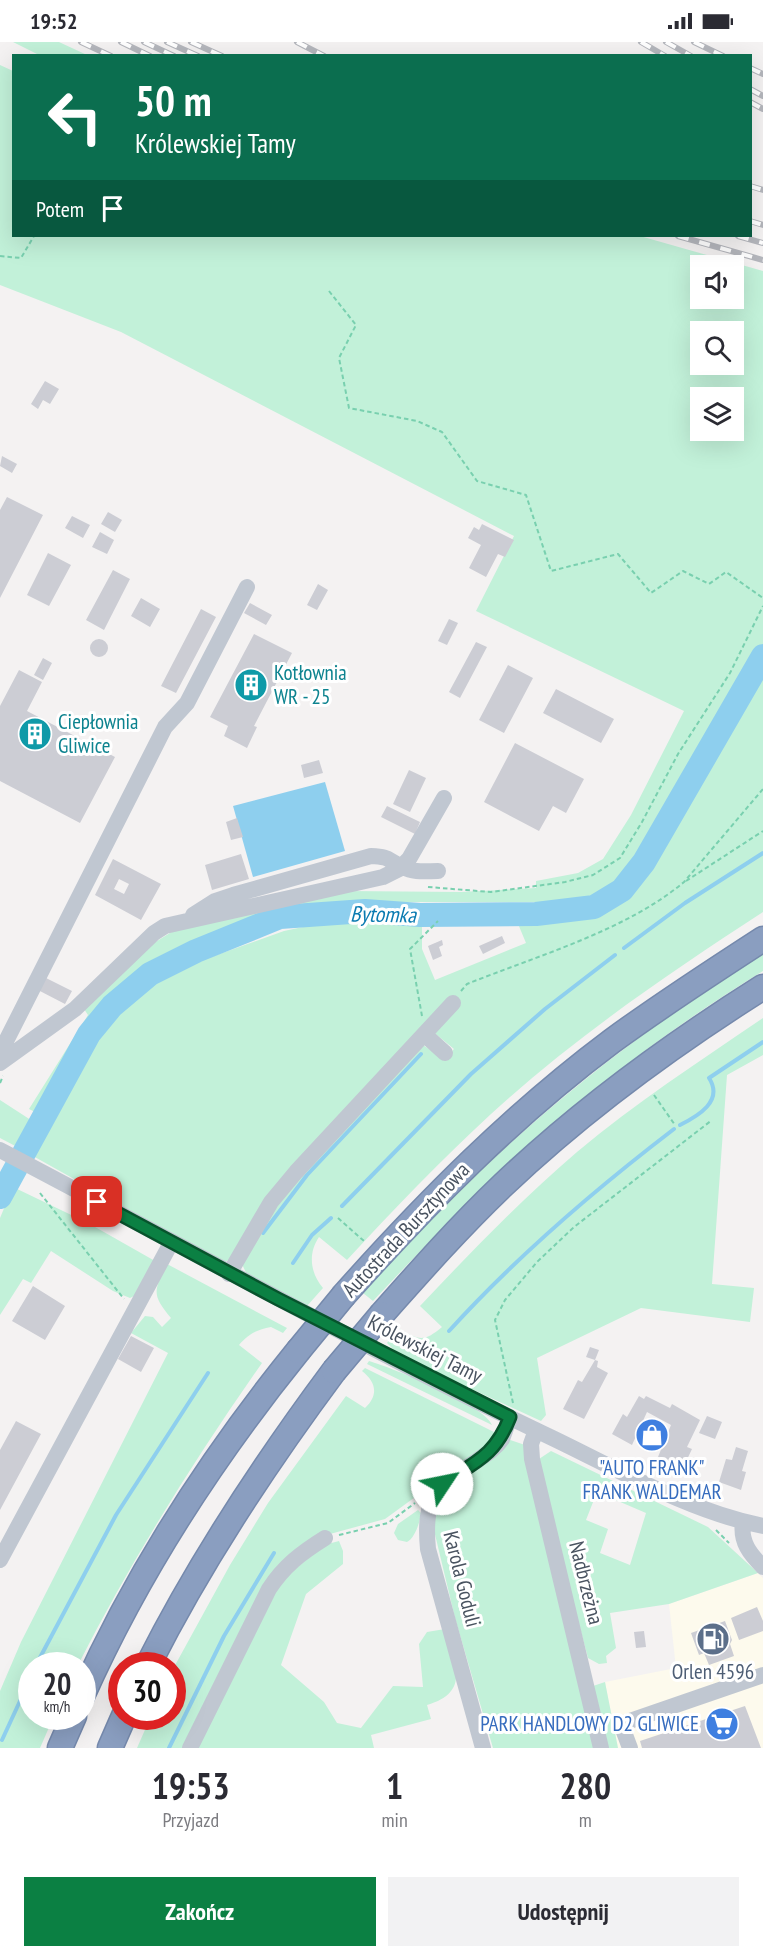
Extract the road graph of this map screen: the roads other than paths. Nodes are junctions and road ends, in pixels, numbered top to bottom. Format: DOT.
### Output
graph roads {
  1 [pos="247,587"];
  2 [pos="444,798"];
  3 [pos="401,867"];
  4 [pos="438,871"];
  5 [pos="185,921"];
  6 [pos="763,939"];
  7 [pos="763,987"];
  8 [pos="453,1003"];
  9 [pos="424,1034"];
  10 [pos="0,1053"];
  11 [pos="445,1053"];
  12 [pos="0,1063"];
  13 [pos="0,1150"];
  14 [pos="171,1243"];
  15 [pos="229,1274"];
  16 [pos="514,1419"];
  17 [pos="536,1430"];
  18 [pos="743,1522"];
  19 [pos="763,1526"];
  20 [pos="325,1539"];
  21 [pos="0,1560"];
  22 [pos="763,1567"];
  23 [pos="154,1652"];
  24 [pos="96,1669"];
  25 [pos="763,1675"];
  26 [pos="68,1730"];
  27 [pos="118,1730"];
  28 [pos="60,1748"];
  29 [pos="110,1748"];
  30 [pos="190,1748"];
  31 [pos="483,1748"];
  32 [pos="601,1748"];
  33 [pos="630,1748"];
  1 -- 10 [label="street"];
  2 -- 3 [label="street"];
  3 -- 4 [label="street"];
  3 -- 5 [label="street"];
  3 -- 5 [label="street"];
  5 -- 12 [label="street"];
  6 -- 24 [label="highway, Autostrada Bursztynowa, bridge"];
  7 -- 23 [label="highway, Autostrada Bursztynowa, bridge"];
  8 -- 9 [label="street"];
  9 -- 11 [label="street"];
  9 -- 15 [label="street"];
  13 -- 14 [label="street, Królewskiej Tamy"];
  14 -- 15 [label="street, Królewskiej Tamy"];
  14 -- 21 [label="street"];
  15 -- 16 [label="street, Królewskiej Tamy"];
  16 -- 17 [label="street, Królewskiej Tamy"];
  16 -- 31 [label="street, Karola Goduli"];
  17 -- 18 [label="street, Królewskiej Tamy"];
  17 -- 32 [label="street, Nadbrzeżna"];
  18 -- 19 [label="street, Królewskiej Tamy"];
  18 -- 22 [label="street"];
  20 -- 30 [label="street"];
  25 -- 33 [label="street"];
  26 -- 28 [label="highway"];
  27 -- 29 [label="highway"];
}
